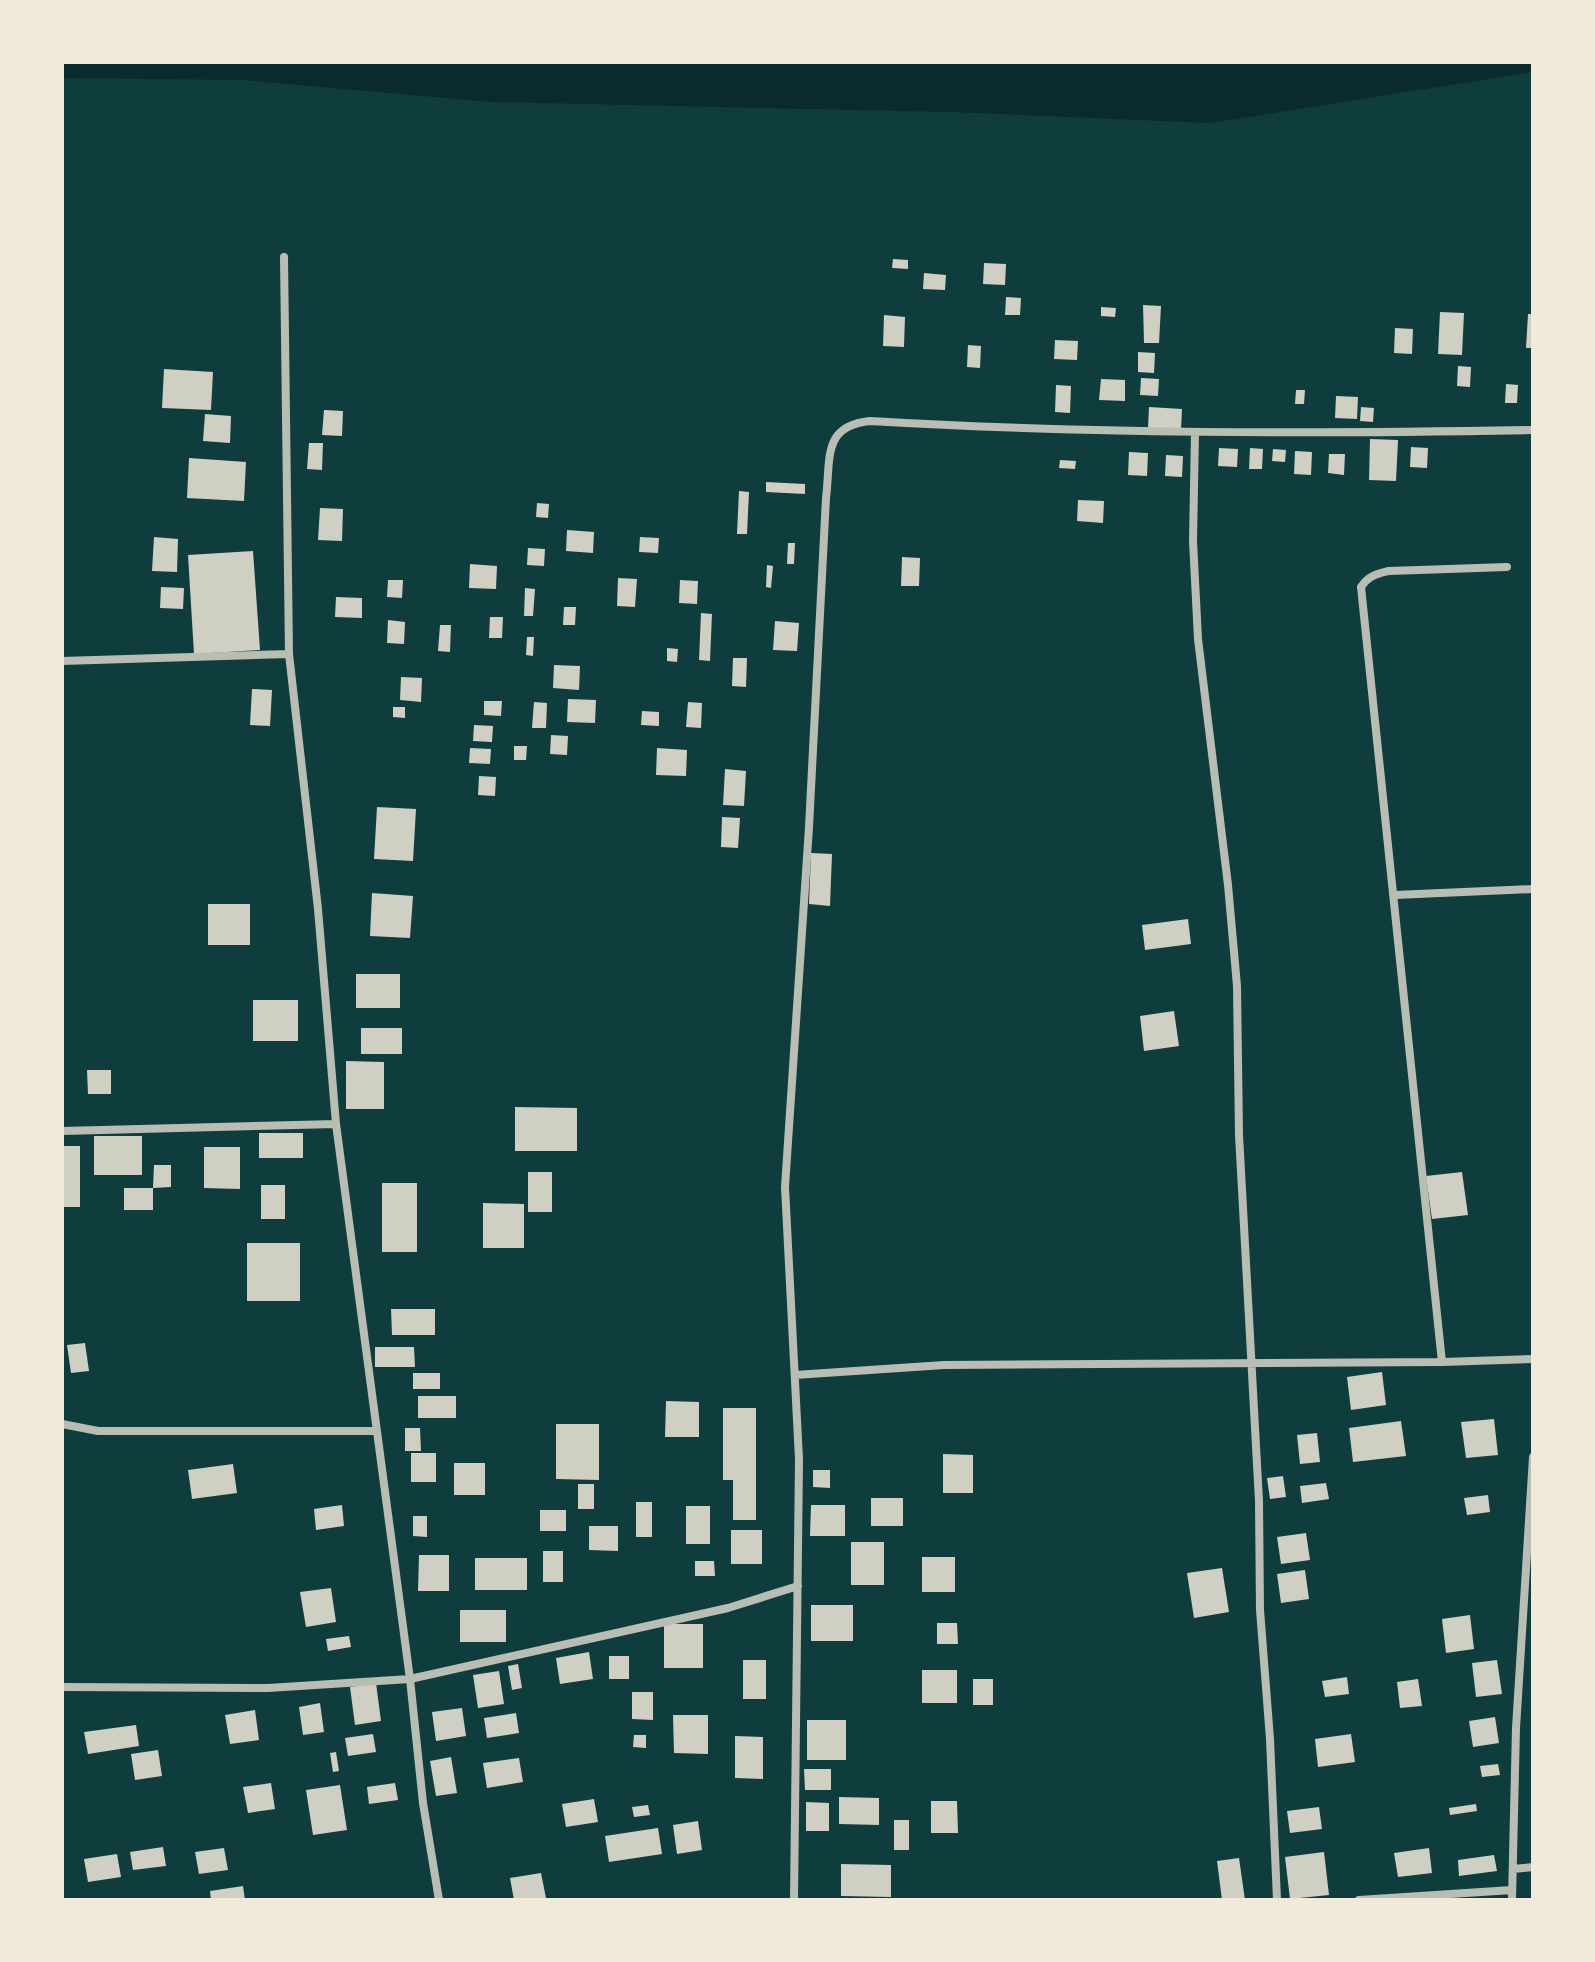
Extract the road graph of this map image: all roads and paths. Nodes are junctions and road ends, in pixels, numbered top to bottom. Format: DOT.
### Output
graph roads {
  1 [pos="284,257"];
  2 [pos="1533,430"];
  3 [pos="1195,432"];
  4 [pos="1507,567"];
  5 [pos="289,654"];
  6 [pos="62,661"];
  7 [pos="1533,889"];
  8 [pos="1395,895"];
  9 [pos="336,1124"];
  10 [pos="62,1131"];
  11 [pos="1533,1359"];
  12 [pos="1442,1362"];
  13 [pos="1251,1364"];
  14 [pos="795,1375"];
  15 [pos="62,1424"];
  16 [pos="376,1431"];
  17 [pos="1533,1457"];
  18 [pos="798,1586"];
  19 [pos="410,1679"];
  20 [pos="62,1687"];
  21 [pos="1533,1867"];
  22 [pos="1513,1869"];
  23 [pos="1512,1895"];
  24 [pos="439,1900"];
  25 [pos="794,1900"];
  26 [pos="1277,1900"];
  27 [pos="1359,1900"];
  1 -- 5 [label="street"];
  2 -- 3 [label="street"];
  3 -- 13 [label="street"];
  3 -- 14 [label="street"];
  4 -- 8 [label="street"];
  5 -- 6 [label="street"];
  5 -- 9 [label="street"];
  7 -- 8 [label="street"];
  8 -- 12 [label="street"];
  9 -- 10 [label="street"];
  9 -- 16 [label="street"];
  11 -- 12 [label="street"];
  12 -- 13 [label="street"];
  13 -- 14 [label="street"];
  13 -- 26 [label="street"];
  14 -- 18 [label="street"];
  15 -- 16 [label="street"];
  16 -- 19 [label="street"];
  17 -- 22 [label="street"];
  18 -- 19 [label="street"];
  18 -- 25 [label="street"];
  19 -- 20 [label="street"];
  19 -- 24 [label="street"];
  21 -- 22 [label="street"];
  22 -- 23 [label="street"];
  23 -- 27 [label="street"];
}
